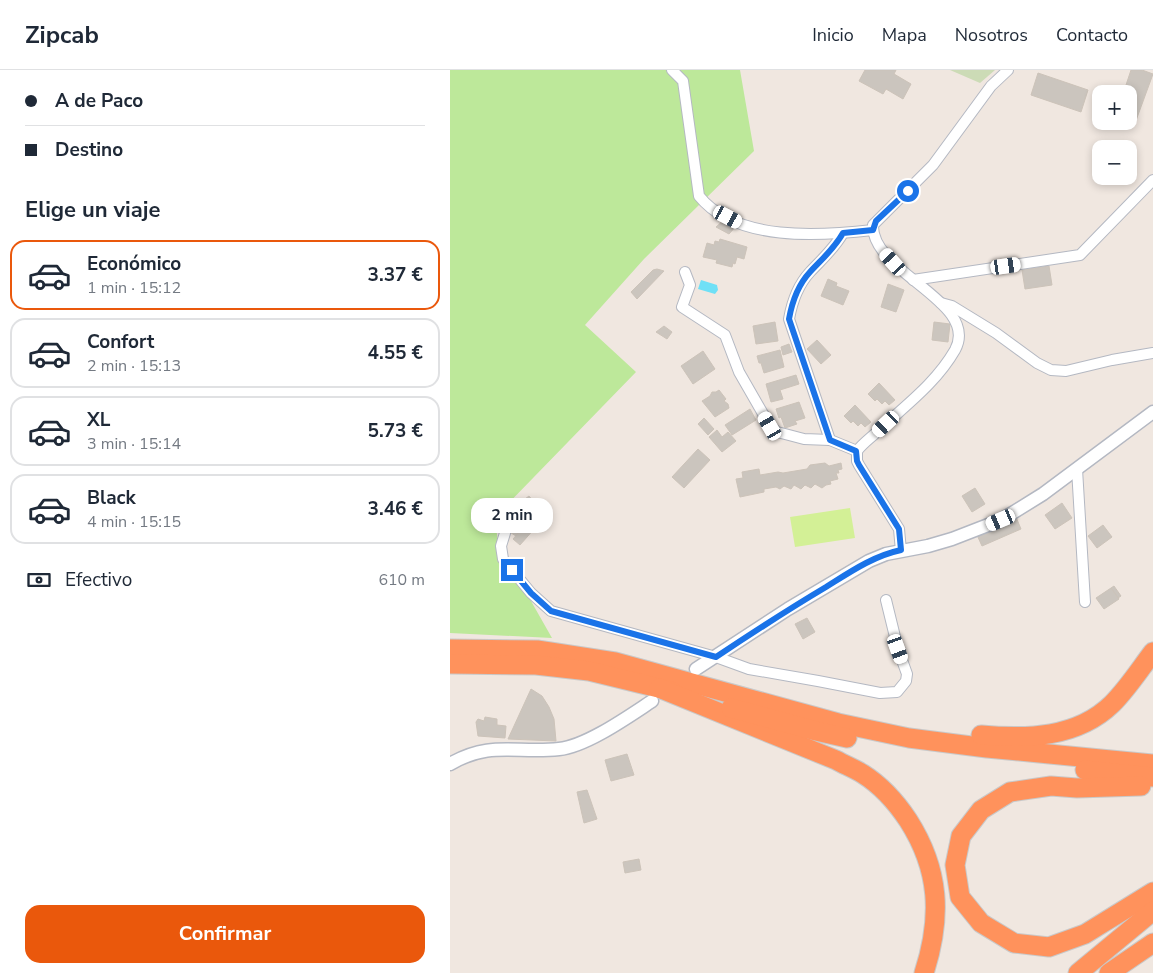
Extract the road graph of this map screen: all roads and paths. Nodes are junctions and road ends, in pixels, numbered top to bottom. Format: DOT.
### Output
graph roads {
  1 [pos="672,70"];
  2 [pos="1008,70"];
  3 [pos="687,71"];
  4 [pos="682,81"];
  5 [pos="1153,180"];
  6 [pos="873,230"];
  7 [pos="843,233"];
  8 [pos="685,272"];
  9 [pos="913,280"];
  10 [pos="940,302"];
  11 [pos="1153,353"];
  12 [pos="1153,412"];
  13 [pos="830,440"];
  14 [pos="856,451"];
  15 [pos="1077,469"];
  16 [pos="505,533"];
  17 [pos="901,550"];
  18 [pos="886,600"];
  19 [pos="1085,602"];
  20 [pos="450,649"];
  21 [pos="1153,652"];
  22 [pos="716,657"];
  23 [pos="450,664"];
  24 [pos="696,670"];
  25 [pos="718,691"];
  26 [pos="653,694"];
  27 [pos="450,764"];
  28 [pos="1153,764"];
  29 [pos="1153,777"];
  30 [pos="1153,786"];
  31 [pos="1153,892"];
  32 [pos="1153,911"];
  33 [pos="1153,943"];
  34 [pos="924,973"];
  35 [pos="1078,973"];
  36 [pos="1109,973"];
  1 -- 4 [label="street"];
  2 -- 6 [label="street"];
  3 -- 4 [label="street"];
  4 -- 7 [label="street"];
  5 -- 9 [label="street"];
  6 -- 7 [label="street"];
  6 -- 9 [label="street"];
  7 -- 13 [label="street"];
  8 -- 13 [label="street"];
  9 -- 10 [label="street"];
  10 -- 11 [label="street"];
  10 -- 14 [label="street"];
  12 -- 15 [label="street"];
  13 -- 14 [label="street"];
  14 -- 17 [label="street"];
  15 -- 17 [label="street"];
  15 -- 19 [label="street"];
  16 -- 22 [label="street"];
  17 -- 22 [label="street"];
  18 -- 22 [label="street"];
  20 -- 25 [label="highway"];
  21 -- 25 [label="highway"];
  22 -- 24 [label="street"];
  23 -- 26 [label="highway"];
  25 -- 28 [label="highway"];
  26 -- 27 [label="street"];
  26 -- 29 [label="highway"];
  26 -- 34 [label="highway"];
  30 -- 31 [label="highway"];
  32 -- 35 [label="highway"];
  33 -- 36 [label="highway"];
}
